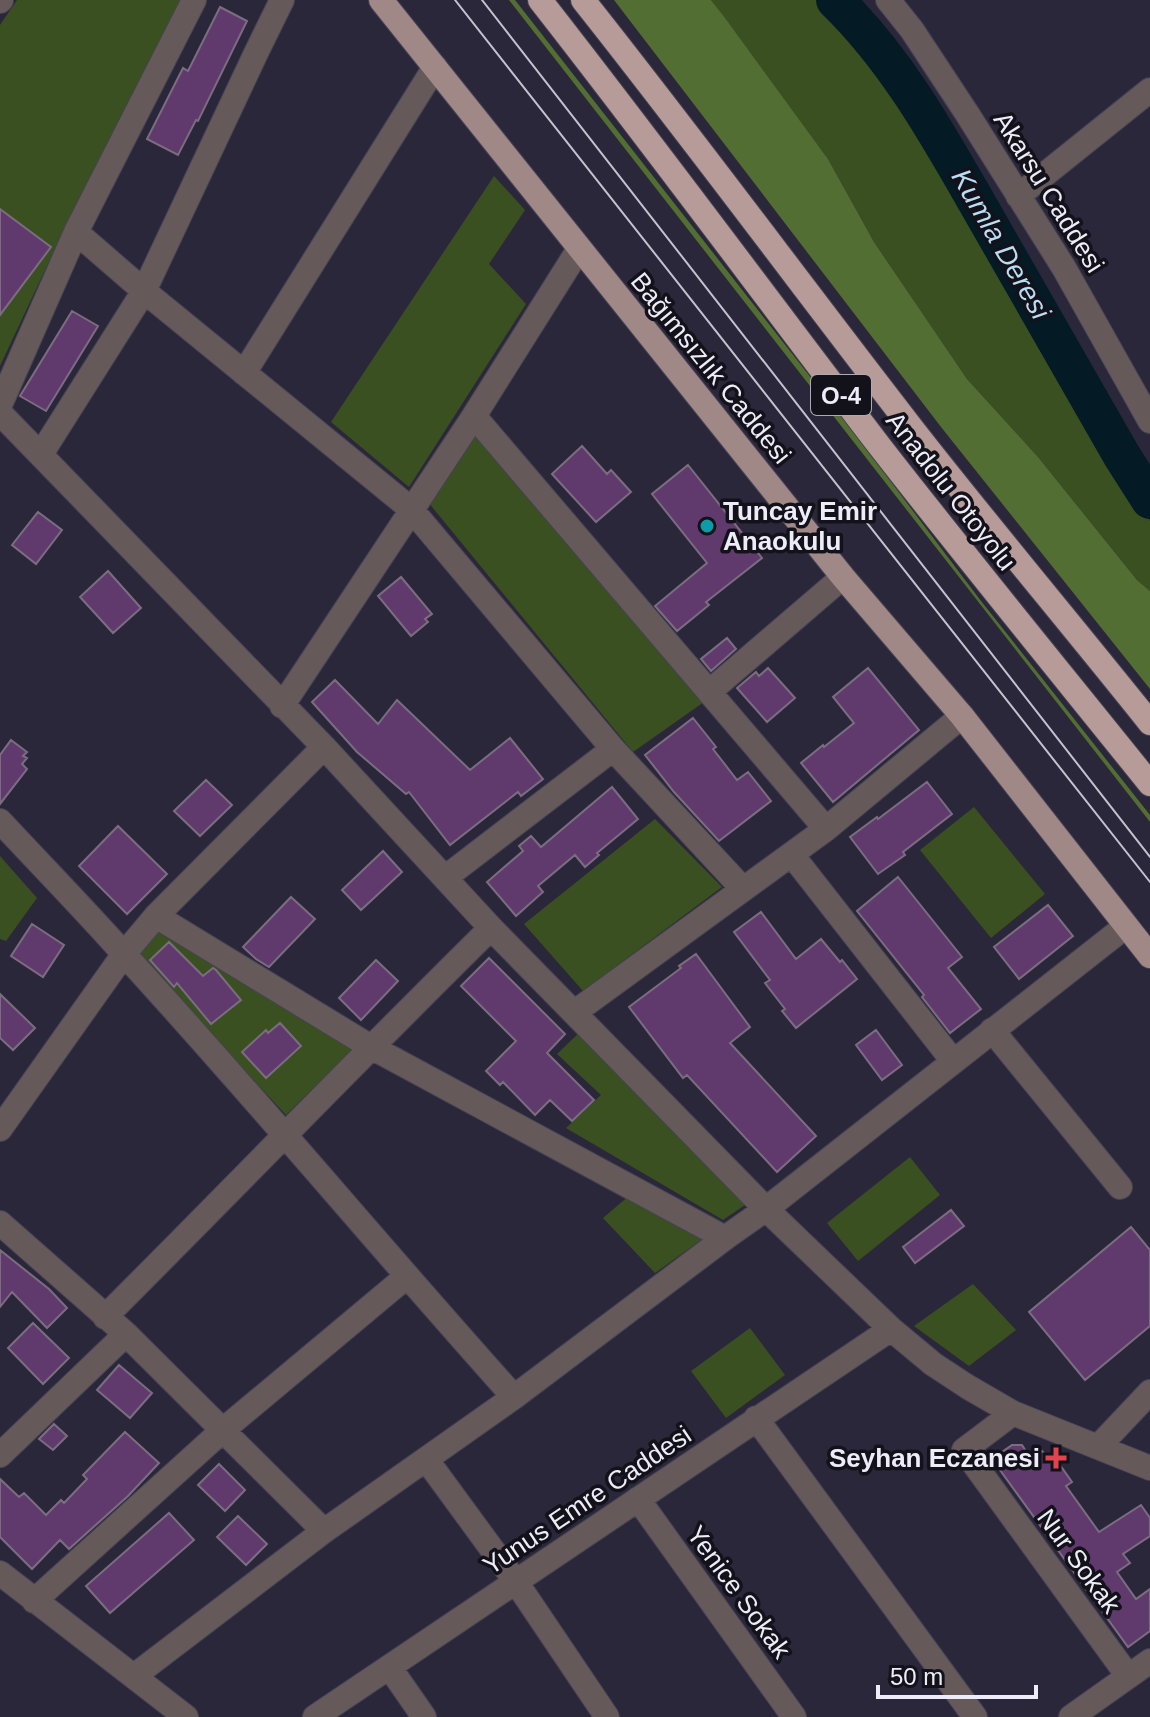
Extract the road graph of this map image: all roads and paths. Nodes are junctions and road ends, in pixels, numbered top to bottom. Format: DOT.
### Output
graph roads {
  1 [pos="194,0"];
  2 [pos="282,0"];
  3 [pos="381,0"];
  4 [pos="540,0"];
  5 [pos="583,0"];
  6 [pos="888,0"];
  7 [pos="435,67"];
  8 [pos="1150,90"];
  9 [pos="1018,196"];
  10 [pos="76,232"];
  11 [pos="579,249"];
  12 [pos="144,291"];
  13 [pos="244,373"];
  14 [pos="0,405"];
  15 [pos="0,413"];
  16 [pos="474,416"];
  17 [pos="1150,421"];
  18 [pos="41,454"];
  19 [pos="411,509"];
  20 [pos="843,577"];
  21 [pos="709,692"];
  22 [pos="282,706"];
  23 [pos="962,716"];
  24 [pos="1150,723"];
  25 [pos="324,747"];
  26 [pos="613,749"];
  27 [pos="1150,784"];
  28 [pos="0,821"];
  29 [pos="826,829"];
  30 [pos="792,855"];
  31 [pos="446,877"];
  32 [pos="743,889"];
  33 [pos="156,916"];
  34 [pos="1126,926"];
  35 [pos="491,928"];
  36 [pos="124,954"];
  37 [pos="1150,956"];
  38 [pos="575,1012"];
  39 [pos="992,1030"];
  40 [pos="371,1047"];
  41 [pos="953,1061"];
  42 [pos="0,1129"];
  43 [pos="286,1136"];
  44 [pos="1120,1187"];
  45 [pos="766,1209"];
  46 [pos="0,1223"];
  47 [pos="725,1238"];
  48 [pos="406,1277"];
  49 [pos="105,1317"];
  50 [pos="891,1329"];
  51 [pos="126,1334"];
  52 [pos="1150,1392"];
  53 [pos="514,1397"];
  54 [pos="1013,1413"];
  55 [pos="756,1418"];
  56 [pos="223,1430"];
  57 [pos="1099,1446"];
  58 [pos="0,1455"];
  59 [pos="426,1459"];
  60 [pos="1150,1468"];
  61 [pos="638,1499"];
  62 [pos="324,1531"];
  63 [pos="0,1573"];
  64 [pos="516,1582"];
  65 [pos="34,1601"];
  66 [pos="1150,1661"];
  67 [pos="390,1668"];
  68 [pos="134,1676"];
  69 [pos="1128,1676"];
  70 [pos="1072,1716"];
  71 [pos="186,1717"];
  72 [pos="315,1717"];
  73 [pos="424,1717"];
  74 [pos="607,1717"];
  75 [pos="794,1717"];
  76 [pos="975,1717"];
  1 -- 10 [label="street"];
  2 -- 12 [label="street"];
  3 -- 7 [label="main road, Bağımsızlık Caddesi"];
  4 -- 27 [label="highway, Anadolu Otoyolu / O-4"];
  5 -- 24 [label="highway, Anadolu Otoyolu / O-4"];
  6 -- 9 [label="street, Akarsu Caddesi"];
  7 -- 11 [label="main road, Bağımsızlık Caddesi"];
  7 -- 13 [label="street"];
  8 -- 9 [label="street"];
  9 -- 17 [label="street, Akarsu Caddesi"];
  10 -- 12 [label="street"];
  10 -- 14 [label="street"];
  11 -- 16 [label="street"];
  11 -- 20 [label="main road, Bağımsızlık Caddesi"];
  12 -- 13 [label="street"];
  12 -- 18 [label="street"];
  13 -- 19 [label="street"];
  15 -- 18 [label="street"];
  16 -- 19 [label="street"];
  16 -- 21 [label="street"];
  18 -- 22 [label="street"];
  19 -- 22 [label="street"];
  19 -- 26 [label="street"];
  20 -- 21 [label="street"];
  20 -- 23 [label="main road, Bağımsızlık Caddesi"];
  21 -- 29 [label="street"];
  22 -- 25 [label="street"];
  23 -- 29 [label="street"];
  23 -- 34 [label="main road, Bağımsızlık Caddesi"];
  25 -- 31 [label="street"];
  25 -- 33 [label="street"];
  26 -- 31 [label="street"];
  26 -- 32 [label="street"];
  28 -- 36 [label="street"];
  29 -- 30 [label="street"];
  30 -- 32 [label="street"];
  30 -- 41 [label="street"];
  31 -- 35 [label="street"];
  32 -- 38 [label="street"];
  33 -- 36 [label="street"];
  33 -- 40 [label="street"];
  34 -- 37 [label="main road, Bağımsızlık Caddesi"];
  34 -- 39 [label="street"];
  35 -- 38 [label="street"];
  35 -- 40 [label="street"];
  36 -- 42 [label="street"];
  36 -- 43 [label="street"];
  38 -- 45 [label="street"];
  39 -- 41 [label="street"];
  39 -- 44 [label="street"];
  40 -- 43 [label="street"];
  40 -- 47 [label="street"];
  41 -- 45 [label="street"];
  43 -- 48 [label="street"];
  43 -- 49 [label="street"];
  45 -- 47 [label="street"];
  45 -- 50 [label="street"];
  46 -- 49 [label="street"];
  47 -- 53 [label="street"];
  48 -- 53 [label="street"];
  48 -- 56 [label="street"];
  49 -- 51 [label="street"];
  50 -- 54 [label="street"];
  50 -- 55 [label="street, Yunus Emre Caddesi"];
  51 -- 56 [label="street"];
  51 -- 58 [label="street"];
  52 -- 57 [label="street"];
  53 -- 59 [label="street"];
  54 -- 57 [label="street"];
  54 -- 69 [label="street, Nur Sokak"];
  55 -- 61 [label="street, Yunus Emre Caddesi"];
  55 -- 76 [label="street"];
  56 -- 62 [label="street"];
  56 -- 65 [label="street"];
  57 -- 60 [label="street"];
  59 -- 62 [label="street"];
  59 -- 64 [label="street"];
  61 -- 64 [label="street, Yunus Emre Caddesi"];
  61 -- 75 [label="street, Yenice Sokak"];
  62 -- 68 [label="street"];
  63 -- 65 [label="street"];
  64 -- 67 [label="street, Yunus Emre Caddesi"];
  64 -- 74 [label="street"];
  65 -- 68 [label="street"];
  66 -- 69 [label="street"];
  67 -- 72 [label="street, Yunus Emre Caddesi"];
  67 -- 73 [label="street"];
  68 -- 71 [label="street"];
  69 -- 70 [label="street"];
}
